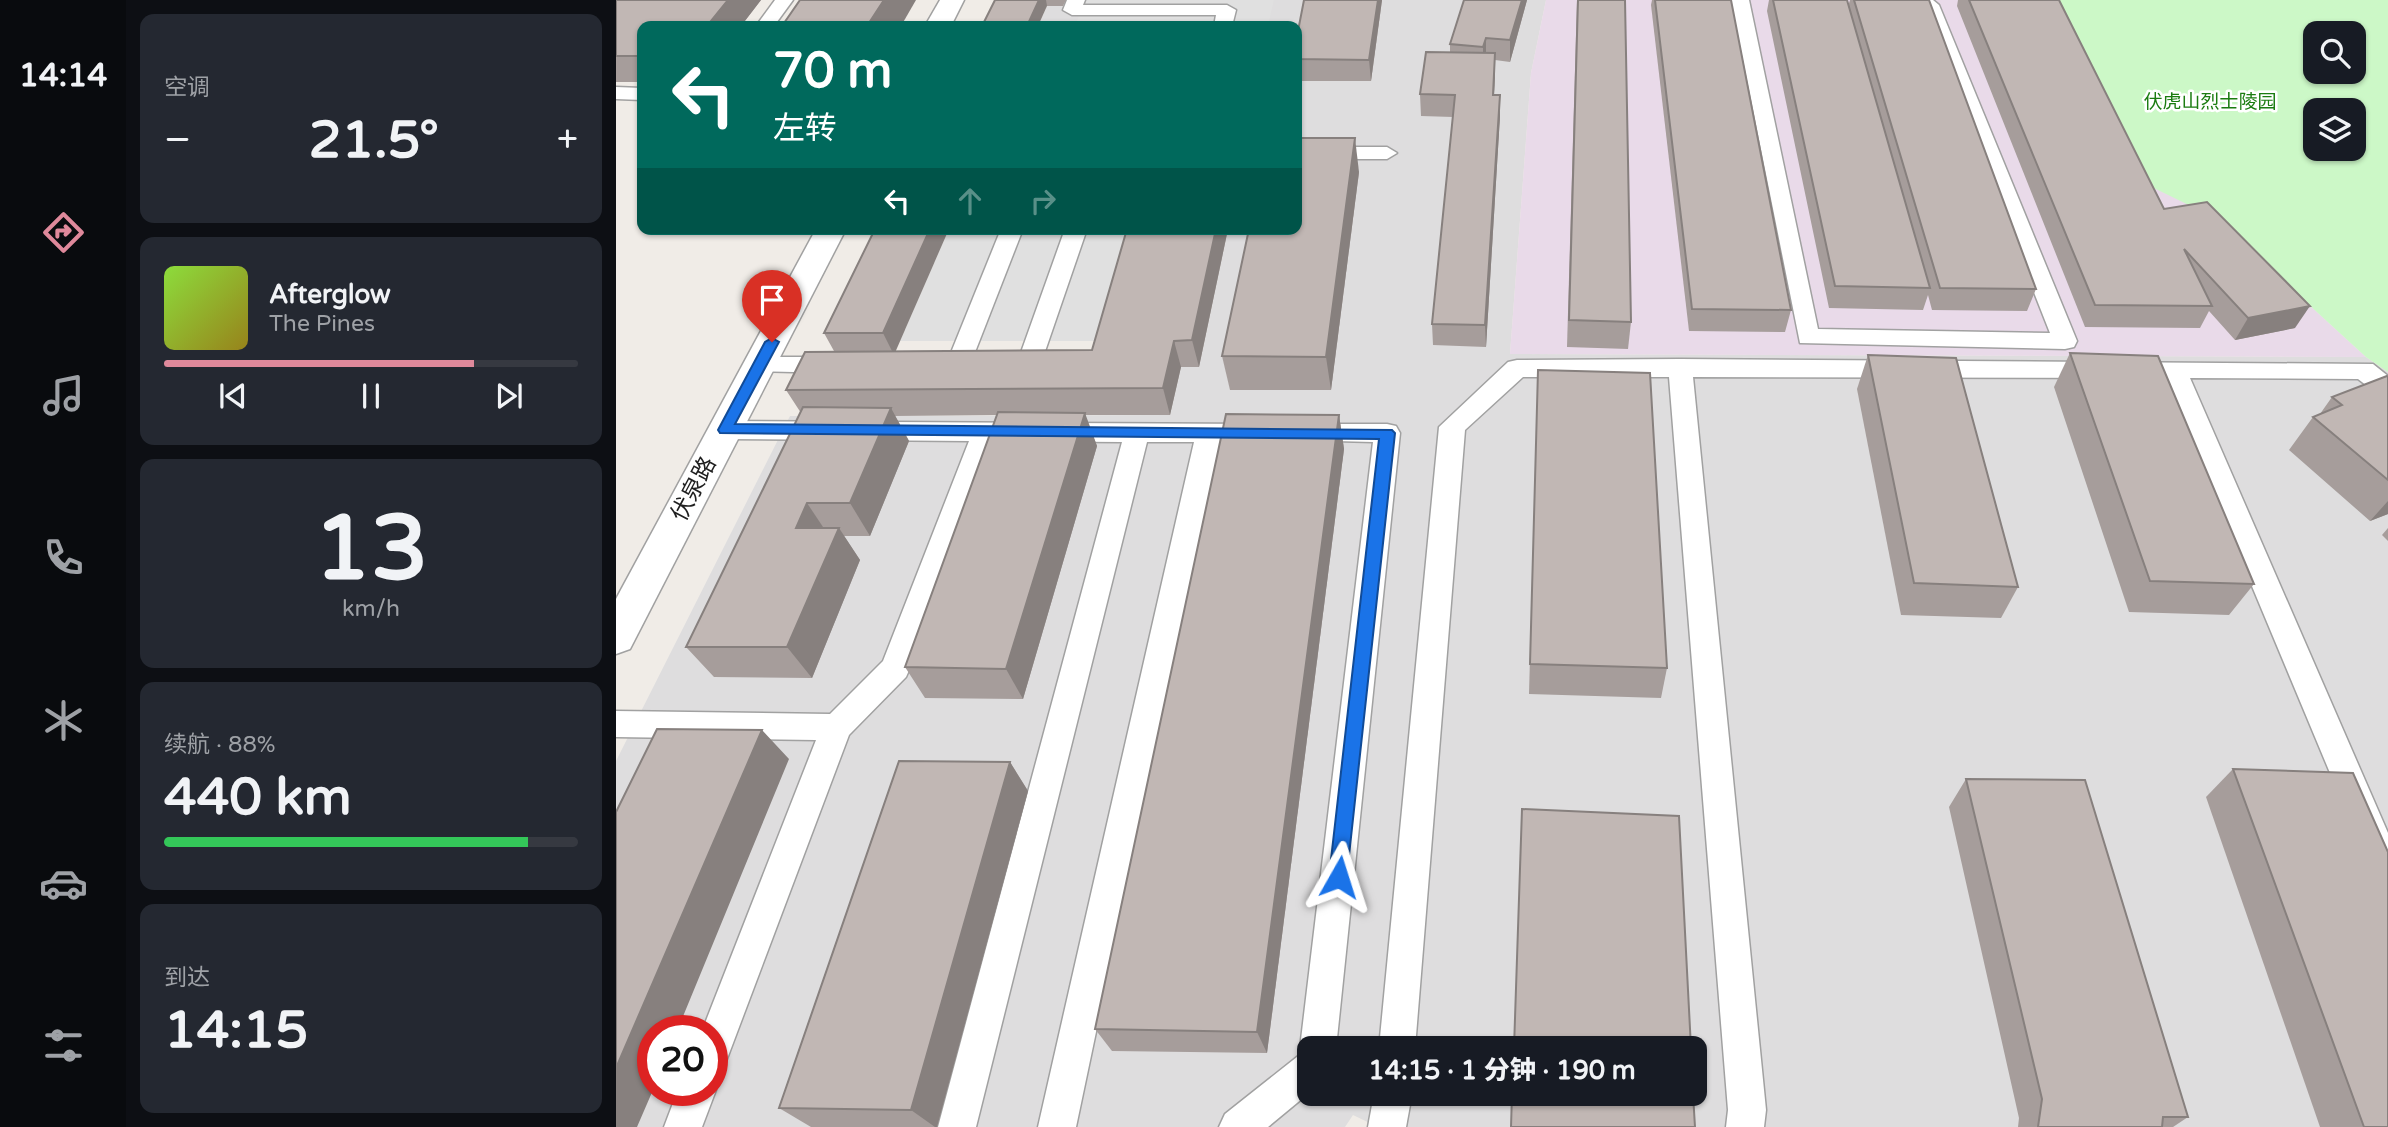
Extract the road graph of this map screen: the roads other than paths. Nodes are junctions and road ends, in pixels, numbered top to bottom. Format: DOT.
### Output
graph roads {
  1 [pos="784,0"];
  2 [pos="952,0"];
  3 [pos="1076,0"];
  4 [pos="1740,0"];
  5 [pos="1916,0"];
  6 [pos="1091,18"];
  7 [pos="769,21"];
  8 [pos="942,21"];
  9 [pos="1224,21"];
  10 [pos="616,93"];
  11 [pos="637,94"];
  12 [pos="1302,153"];
  13 [pos="1387,153"];
  14 [pos="828,235"];
  15 [pos="1011,235"];
  16 [pos="1074,235"];
  17 [pos="760,365"];
  18 [pos="852,365"];
  19 [pos="932,365"];
  20 [pos="958,365"];
  21 [pos="1680,367"];
  22 [pos="2174,370"];
  23 [pos="2388,389"];
  24 [pos="725,430"];
  25 [pos="986,431"];
  26 [pos="1137,432"];
  27 [pos="1209,432"];
  28 [pos="616,637"];
  29 [pos="616,724"];
  30 [pos="837,727"];
  31 [pos="2388,871"];
  32 [pos="726,1015"];
  33 [pos="1319,1036"];
  34 [pos="1398,1036"];
  35 [pos="1297,1079"];
  36 [pos="691,1106"];
  37 [pos="1391,1106"];
  38 [pos="683,1127"];
  39 [pos="957,1127"];
  40 [pos="1057,1127"];
  41 [pos="1238,1127"];
  42 [pos="1387,1127"];
  43 [pos="1745,1127"];
  1 -- 7 [label="lane"];
  2 -- 8 [label="street"];
  3 -- 6 [label="lane"];
  4 -- 5 [label="lane"];
  6 -- 9 [label="lane"];
  10 -- 11 [label="lane"];
  12 -- 13 [label="lane"];
  14 -- 17 [label="street, 伏泉路"];
  15 -- 20 [label="lane"];
  16 -- 20 [label="lane"];
  17 -- 18 [label="lane"];
  17 -- 24 [label="street, 伏泉路"];
  19 -- 20 [label="lane"];
  21 -- 22 [label="lane"];
  21 -- 34 [label="lane"];
  21 -- 43 [label="lane"];
  22 -- 23 [label="lane"];
  22 -- 31 [label="lane"];
  24 -- 25 [label="lane"];
  24 -- 28 [label="street, 伏泉路"];
  25 -- 26 [label="lane"];
  25 -- 30 [label="lane"];
  26 -- 27 [label="lane"];
  26 -- 39 [label="lane"];
  27 -- 33 [label="lane"];
  27 -- 40 [label="lane"];
  29 -- 30 [label="lane"];
  30 -- 32 [label="lane"];
  35 -- 41 [label="lane"];
  36 -- 38 [label="lane"];
  37 -- 42 [label="lane"];
}
